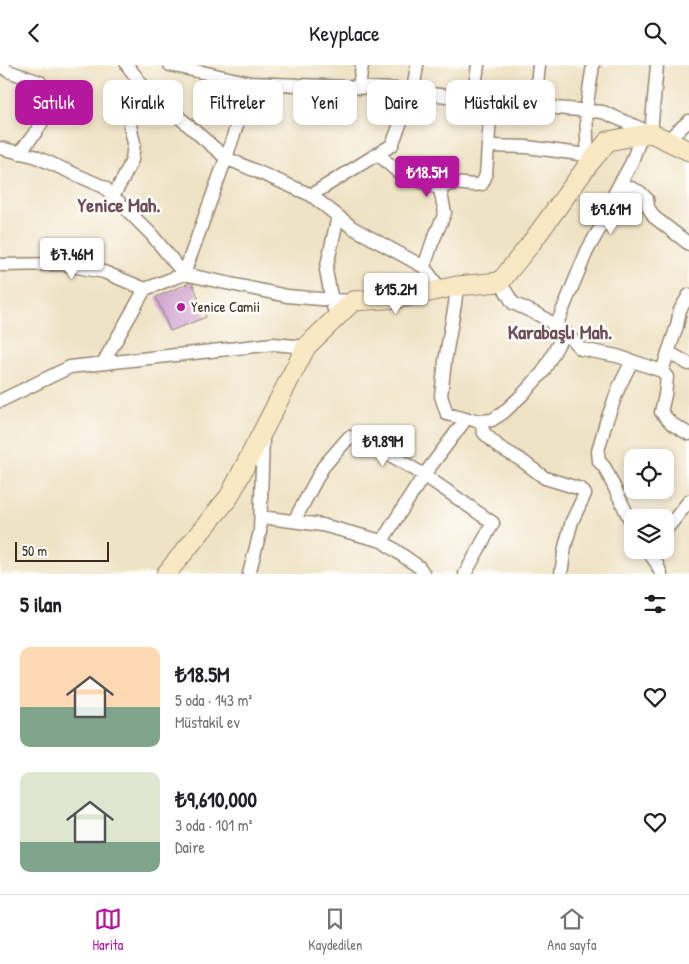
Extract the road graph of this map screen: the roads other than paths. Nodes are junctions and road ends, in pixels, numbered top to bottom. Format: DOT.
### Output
graph roads {
  1 [pos="0,65"];
  2 [pos="128,65"];
  3 [pos="170,65"];
  4 [pos="362,65"];
  5 [pos="417,65"];
  6 [pos="478,65"];
  7 [pos="538,65"];
  8 [pos="593,65"];
  9 [pos="657,65"];
  10 [pos="138,80"];
  11 [pos="238,80"];
  12 [pos="415,80"];
  13 [pos="476,80"];
  14 [pos="537,80"];
  15 [pos="283,84"];
  16 [pos="360,88"];
  17 [pos="367,88"];
  18 [pos="555,108"];
  19 [pos="586,111"];
  20 [pos="183,121"];
  21 [pos="689,121"];
  22 [pos="130,125"];
  23 [pos="237,125"];
  24 [pos="400,125"];
  25 [pos="489,125"];
  26 [pos="653,136"];
  27 [pos="488,146"];
  28 [pos="0,148"];
  29 [pos="689,151"];
  30 [pos="19,153"];
  31 [pos="378,153"];
  32 [pos="226,158"];
  33 [pos="588,160"];
  34 [pos="620,183"];
  35 [pos="440,189"];
  36 [pos="311,195"];
  37 [pos="113,196"];
  38 [pos="338,216"];
  39 [pos="689,244"];
  40 [pos="0,265"];
  41 [pos="424,267"];
  42 [pos="184,274"];
  43 [pos="500,283"];
  44 [pos="448,288"];
  45 [pos="145,289"];
  46 [pos="689,295"];
  47 [pos="333,309"];
  48 [pos="560,329"];
  49 [pos="306,347"];
  50 [pos="668,352"];
  51 [pos="632,361"];
  52 [pos="103,363"];
  53 [pos="689,364"];
  54 [pos="662,371"];
  55 [pos="2,397"];
  56 [pos="466,419"];
  57 [pos="480,421"];
  58 [pos="264,430"];
  59 [pos="689,434"];
  60 [pos="424,475"];
  61 [pos="689,501"];
  62 [pos="625,509"];
  63 [pos="261,517"];
  64 [pos="674,520"];
  65 [pos="294,521"];
  66 [pos="382,541"];
  67 [pos="654,559"];
  68 [pos="166,574"];
  69 [pos="248,574"];
  70 [pos="424,574"];
  71 [pos="465,574"];
  72 [pos="561,574"];
  73 [pos="661,574"];
  1 -- 30 [label="street"];
  2 -- 10 [label="street"];
  3 -- 11 [label="street"];
  4 -- 16 [label="street"];
  5 -- 12 [label="street"];
  6 -- 13 [label="street"];
  7 -- 14 [label="street"];
  8 -- 19 [label="street"];
  9 -- 26 [label="street"];
  15 -- 16 [label="street"];
  16 -- 17 [label="street"];
  18 -- 19 [label="street"];
  19 -- 26 [label="street"];
  19 -- 33 [label="street"];
  20 -- 32 [label="street"];
  21 -- 26 [label="street"];
  22 -- 37 [label="street"];
  23 -- 32 [label="street"];
  24 -- 31 [label="street"];
  25 -- 27 [label="street"];
  26 -- 29 [label="street"];
  26 -- 33 [label="street"];
  26 -- 34 [label="street"];
  27 -- 33 [label="street"];
  27 -- 35 [label="street"];
  28 -- 30 [label="street"];
  30 -- 37 [label="street"];
  31 -- 35 [label="street"];
  31 -- 36 [label="street"];
  32 -- 36 [label="street"];
  32 -- 42 [label="street"];
  33 -- 43 [label="street"];
  34 -- 39 [label="street"];
  34 -- 48 [label="street"];
  35 -- 41 [label="street"];
  36 -- 38 [label="street"];
  37 -- 42 [label="street"];
  38 -- 41 [label="street"];
  38 -- 47 [label="street"];
  40 -- 45 [label="street"];
  41 -- 44 [label="street"];
  42 -- 45 [label="street"];
  42 -- 47 [label="street"];
  43 -- 44 [label="street"];
  43 -- 48 [label="street"];
  44 -- 47 [label="street"];
  44 -- 56 [label="street"];
  45 -- 52 [label="street"];
  46 -- 50 [label="street"];
  47 -- 49 [label="street"];
  48 -- 51 [label="street"];
  48 -- 57 [label="street"];
  49 -- 52 [label="street"];
  49 -- 58 [label="street"];
  50 -- 53 [label="street"];
  50 -- 54 [label="street"];
  51 -- 54 [label="street"];
  51 -- 62 [label="street"];
  52 -- 55 [label="street"];
  54 -- 59 [label="street"];
  56 -- 57 [label="street"];
  56 -- 60 [label="street"];
  57 -- 72 [label="street"];
  58 -- 63 [label="street"];
  58 -- 68 [label="street"];
  60 -- 65 [label="street"];
  60 -- 66 [label="street"];
  60 -- 71 [label="street"];
  61 -- 64 [label="street"];
  63 -- 65 [label="street"];
  63 -- 69 [label="street"];
  65 -- 66 [label="street"];
  66 -- 70 [label="street"];
  67 -- 73 [label="street"];
}
